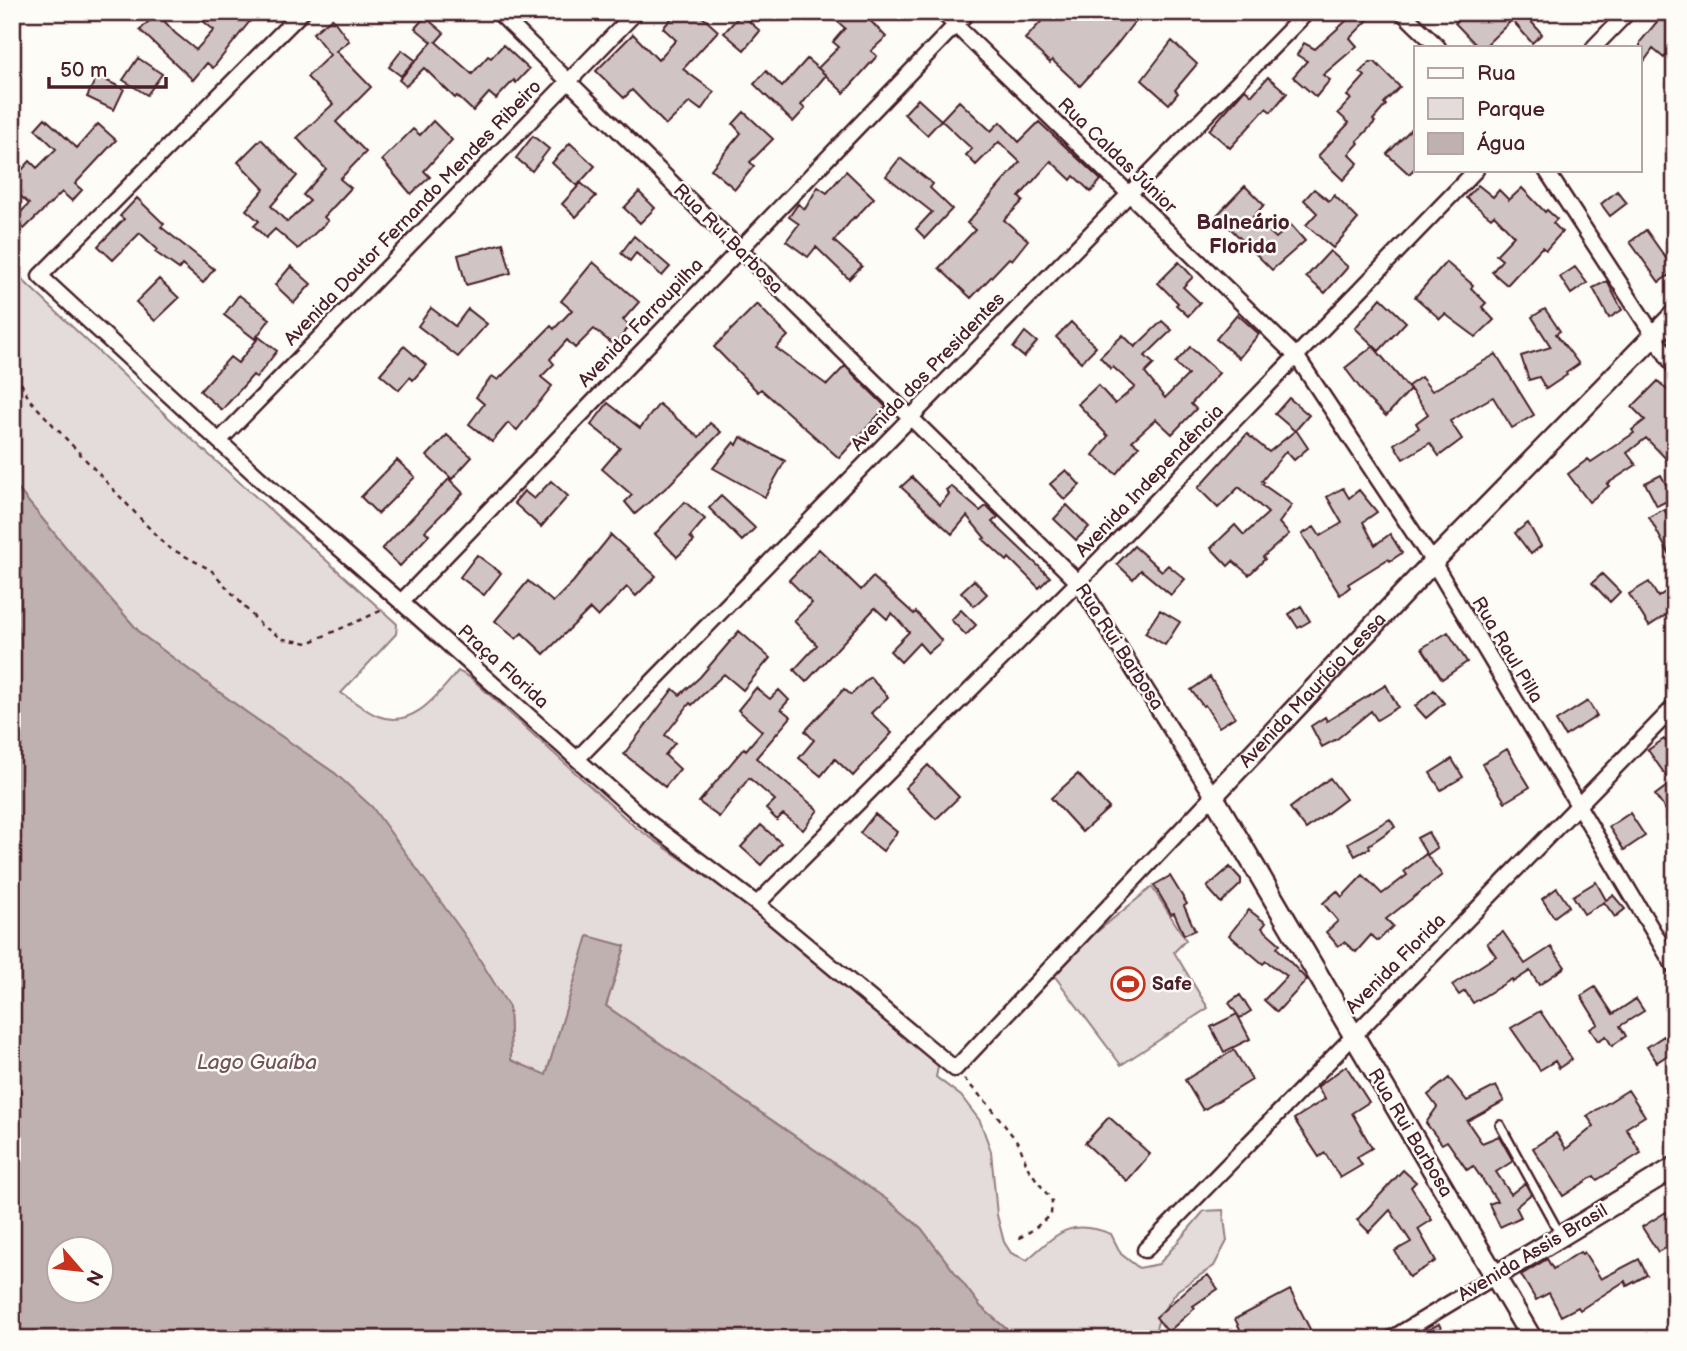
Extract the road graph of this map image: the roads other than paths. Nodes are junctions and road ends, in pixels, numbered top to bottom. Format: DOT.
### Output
graph roads {
  1 [pos="302,12"];
  2 [pos="498,12"];
  3 [pos="636,12"];
  4 [pos="942,12"];
  5 [pos="968,12"];
  6 [pos="1307,12"];
  7 [pos="1402,12"];
  8 [pos="1628,12"];
  9 [pos="955,26"];
  10 [pos="1437,46"];
  11 [pos="1595,46"];
  12 [pos="569,81"];
  13 [pos="1474,172"];
  14 [pos="1547,172"];
  15 [pos="1129,194"];
  16 [pos="738,250"];
  17 [pos="1675,314"];
  18 [pos="1655,335"];
  19 [pos="1297,357"];
  20 [pos="1675,368"];
  21 [pos="911,417"];
  22 [pos="219,441"];
  23 [pos="1433,562"];
  24 [pos="1078,582"];
  25 [pos="401,602"];
  26 [pos="1675,706"];
  27 [pos="578,760"];
  28 [pos="1213,796"];
  29 [pos="1578,808"];
  30 [pos="757,904"];
  31 [pos="1675,968"];
  32 [pos="1352,1036"];
  33 [pos="955,1069"];
  34 [pos="1500,1125"];
  35 [pos="1675,1167"];
  36 [pos="1561,1237"];
  37 [pos="1145,1250"];
  38 [pos="1495,1276"];
  39 [pos="1391,1339"];
  40 [pos="1532,1339"];
  1 -- 22 [label="street, Praça Florida"];
  2 -- 12 [label="street, Rua Rui Barbosa"];
  3 -- 12 [label="street, Avenida Doutor Fernando Mendes Ribeiro"];
  4 -- 9 [label="street, Rua Caldas Júnior"];
  5 -- 9 [label="street, Avenida Farroupilha"];
  6 -- 15 [label="street, Avenida dos Presidentes"];
  7 -- 10 [label="street"];
  8 -- 11 [label="street"];
  9 -- 15 [label="street, Rua Caldas Júnior"];
  9 -- 16 [label="street, Avenida Farroupilha"];
  12 -- 16 [label="street, Rua Rui Barbosa"];
  12 -- 22 [label="street, Avenida Doutor Fernando Mendes Ribeiro"];
  13 -- 19 [label="street, Avenida Independência"];
  14 -- 18 [label="street"];
  15 -- 19 [label="street, Rua Caldas Júnior"];
  15 -- 21 [label="street, Avenida dos Presidentes"];
  16 -- 21 [label="street, Rua Rui Barbosa"];
  16 -- 25 [label="street, Avenida Farroupilha"];
  17 -- 18 [label="street, Avenida Maurício Lessa"];
  18 -- 20 [label="street"];
  18 -- 23 [label="street, Avenida Maurício Lessa"];
  19 -- 23 [label="street, Rua Raul Pilla"];
  19 -- 24 [label="street, Avenida Independência"];
  21 -- 24 [label="street, Rua Rui Barbosa"];
  21 -- 27 [label="street, Avenida dos Presidentes"];
  22 -- 25 [label="street, Praça Florida"];
  23 -- 28 [label="street, Avenida Maurício Lessa"];
  23 -- 29 [label="street, Rua Raul Pilla"];
  24 -- 28 [label="street, Rua Rui Barbosa"];
  24 -- 30 [label="street, Avenida Independência"];
  25 -- 27 [label="street, Praça Florida"];
  26 -- 29 [label="street, Avenida Florida"];
  27 -- 30 [label="street, Praça Florida"];
  28 -- 32 [label="street, Rua Rui Barbosa"];
  28 -- 33 [label="street, Avenida Maurício Lessa"];
  29 -- 31 [label="street, Rua Raul Pilla"];
  29 -- 32 [label="street, Avenida Florida"];
  30 -- 33 [label="street, Praça Florida"];
  32 -- 37 [label="street, Avenida Florida"];
  32 -- 38 [label="street, Rua Rui Barbosa"];
  34 -- 36 [label="lane"];
  35 -- 36 [label="street, Avenida Assis Brasil"];
  36 -- 38 [label="street, Avenida Assis Brasil"];
  38 -- 39 [label="street, Avenida Assis Brasil"];
  38 -- 40 [label="street, Rua Rui Barbosa"];
}
